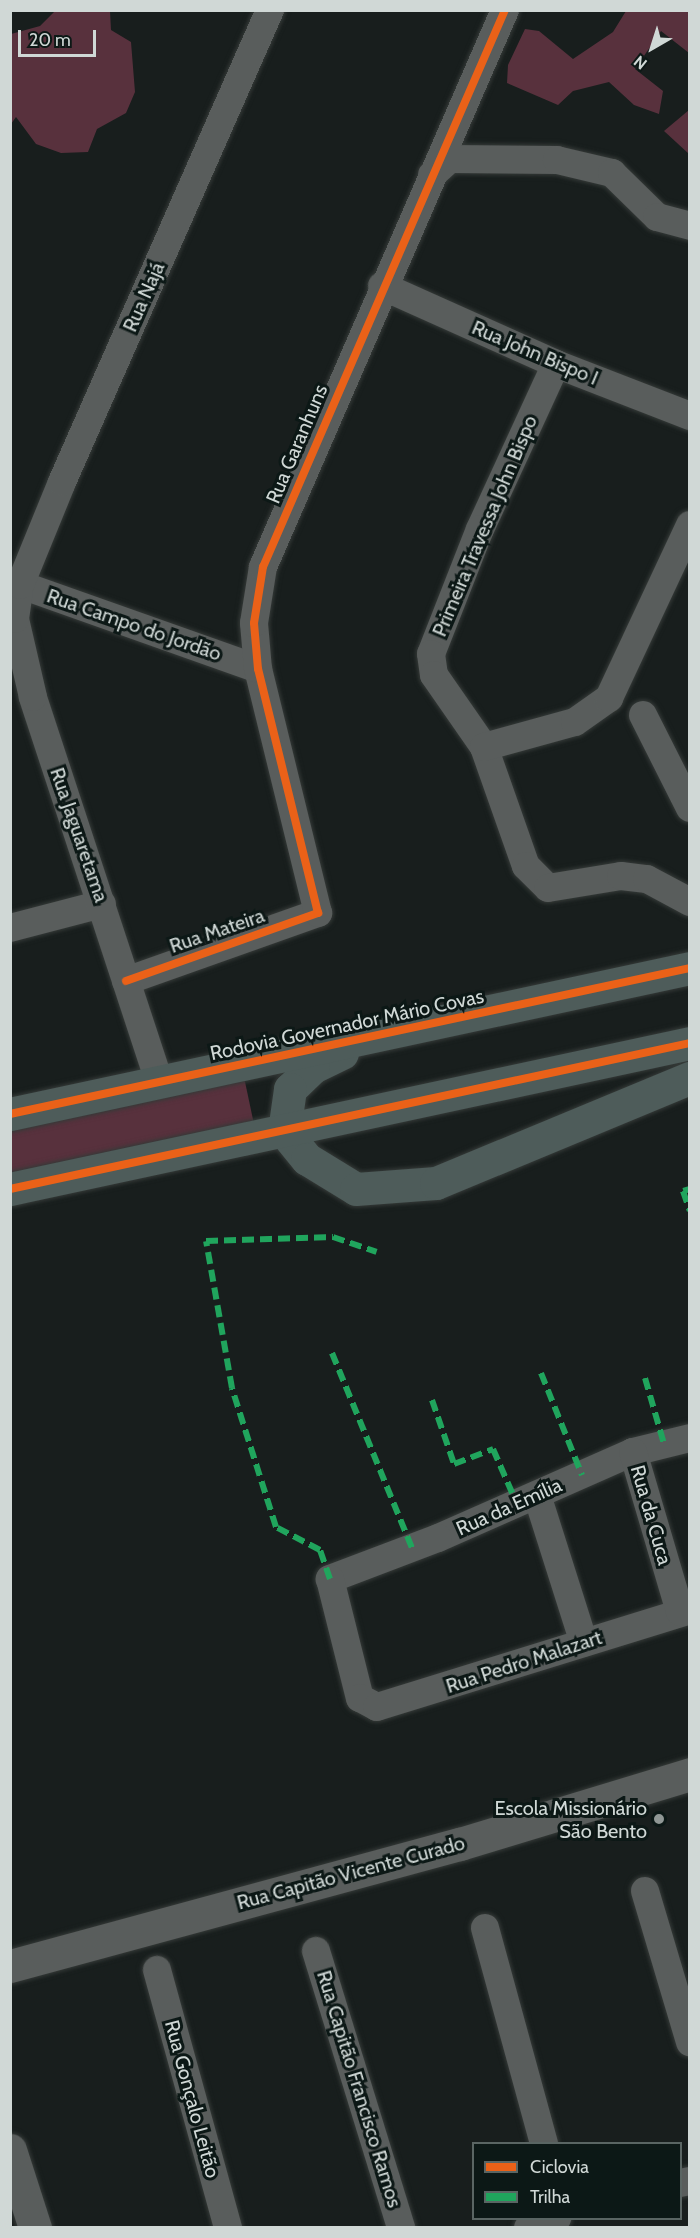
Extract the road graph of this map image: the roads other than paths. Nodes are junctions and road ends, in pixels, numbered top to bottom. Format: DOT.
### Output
graph roads {
  1 [pos="270,10"];
  2 [pos="505,10"];
  3 [pos="432,175"];
  4 [pos="690,226"];
  5 [pos="382,286"];
  6 [pos="556,364"];
  7 [pos="690,416"];
  8 [pos="690,525"];
  9 [pos="15,583"];
  10 [pos="258,669"];
  11 [pos="643,715"];
  12 [pos="484,747"];
  13 [pos="690,808"];
  14 [pos="690,902"];
  15 [pos="102,904"];
  16 [pos="318,913"];
  17 [pos="10,928"];
  18 [pos="690,968"];
  19 [pos="126,981"];
  20 [pos="383,1035"];
  21 [pos="690,1043"];
  22 [pos="243,1064"];
  23 [pos="690,1078"];
  24 [pos="159,1082"];
  25 [pos="10,1114"];
  26 [pos="270,1133"];
  27 [pos="10,1189"];
  28 [pos="690,1438"];
  29 [pos="633,1452"];
  30 [pos="537,1495"];
  31 [pos="685,1611"];
  32 [pos="584,1643"];
  33 [pos="360,1698"];
  34 [pos="690,1774"];
  35 [pos="645,1891"];
  36 [pos="484,1928"];
  37 [pos="316,1951"];
  38 [pos="10,1966"];
  39 [pos="157,1970"];
  40 [pos="690,2042"];
  41 [pos="543,2142"];
  42 [pos="10,2150"];
  43 [pos="551,2220"];
  44 [pos="35,2228"];
  45 [pos="228,2228"];
  46 [pos="401,2228"];
  47 [pos="528,2228"];
  1 -- 9 [label="street, Rua Najá"];
  2 -- 3 [label="street, Rua Garanhuns"];
  3 -- 4 [label="street"];
  3 -- 5 [label="street, Rua Garanhuns"];
  5 -- 6 [label="street, Rua John Bispo I"];
  5 -- 10 [label="street, Rua Garanhuns"];
  6 -- 7 [label="street, Rua John Bispo I"];
  6 -- 12 [label="street, Primeira Travessa John Bispo"];
  8 -- 12 [label="street"];
  9 -- 10 [label="street, Rua Campo do Jordão"];
  9 -- 15 [label="street, Rua Jaguaretama"];
  10 -- 16 [label="street, Rua Garanhuns"];
  11 -- 13 [label="street"];
  12 -- 14 [label="street, Primeira Travessa John Bispo"];
  15 -- 17 [label="street"];
  15 -- 19 [label="street, Rua Jaguaretama"];
  16 -- 19 [label="street, Rua Mateira"];
  18 -- 20 [label="highway, Rodovia Governador Mário Covas"];
  19 -- 24 [label="street, Rua Jaguaretama"];
  20 -- 22 [label="highway, Rodovia Governador Mário Covas"];
  20 -- 26 [label="highway"];
  21 -- 26 [label="highway"];
  22 -- 24 [label="highway, Rodovia Governador Mário Covas"];
  22 -- 26 [label="highway"];
  23 -- 26 [label="highway"];
  24 -- 25 [label="highway, Rodovia Governador Mário Covas"];
  26 -- 27 [label="highway"];
  28 -- 29 [label="street, Rua da Emília"];
  29 -- 30 [label="street, Rua da Emília"];
  29 -- 31 [label="street, Rua da Cuca"];
  30 -- 32 [label="street"];
  30 -- 33 [label="street, Rua da Emília"];
  31 -- 32 [label="street, Rua Pedro Malazart"];
  32 -- 33 [label="street, Rua Pedro Malazart"];
  34 -- 38 [label="street, Rua Capitão Vicente Curado"];
  35 -- 40 [label="street"];
  36 -- 41 [label="street"];
  37 -- 46 [label="street, Rua Capitão Francisco Ramos"];
  39 -- 45 [label="street, Rua Gonçalo Leitão"];
  42 -- 44 [label="street"];
  43 -- 47 [label="street"];
}
